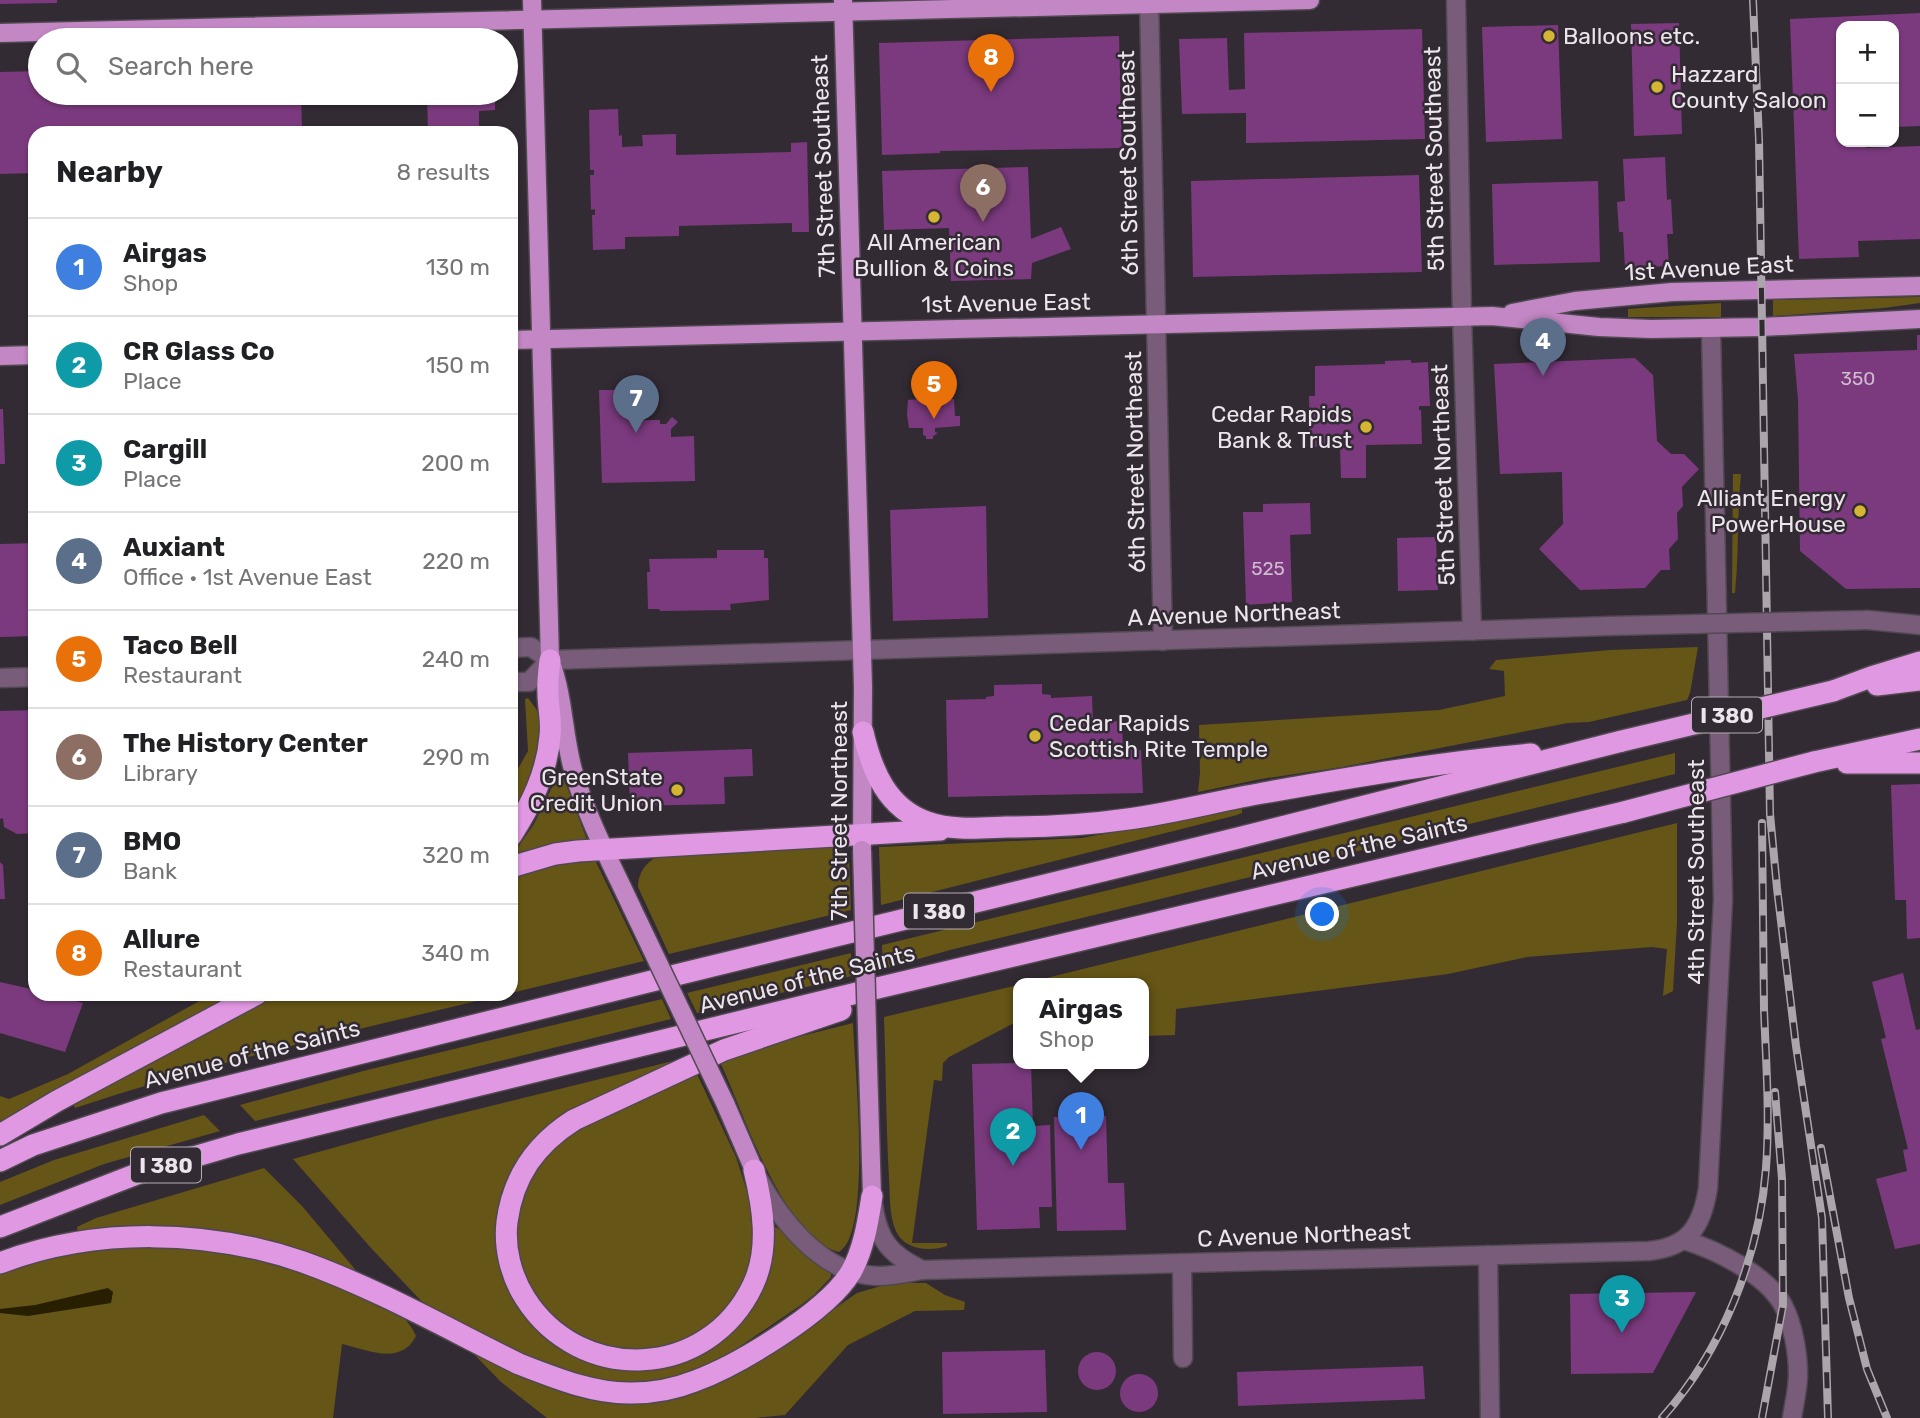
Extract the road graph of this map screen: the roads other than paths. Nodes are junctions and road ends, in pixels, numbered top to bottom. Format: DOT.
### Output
graph roads {
  1 [pos="532,0"];
  2 [pos="1310,0"];
  3 [pos="1456,0"];
  4 [pos="1149,2"];
  5 [pos="843,6"];
  6 [pos="532,20"];
  7 [pos="205,28"];
  8 [pos="28,32"];
  9 [pos="0,33"];
  10 [pos="1920,286"];
  11 [pos="1502,316"];
  12 [pos="1462,317"];
  13 [pos="1920,319"];
  14 [pos="1157,324"];
  15 [pos="1712,328"];
  16 [pos="852,331"];
  17 [pos="540,339"];
  18 [pos="518,340"];
  19 [pos="28,355"];
  20 [pos="0,356"];
  21 [pos="1920,615"];
  22 [pos="1868,620"];
  23 [pos="1920,625"];
  24 [pos="1472,631"];
  25 [pos="1163,641"];
  26 [pos="518,648"];
  27 [pos="861,650"];
  28 [pos="550,660"];
  29 [pos="1920,662"];
  30 [pos="28,677"];
  31 [pos="0,678"];
  32 [pos="1920,680"];
  33 [pos="518,682"];
  34 [pos="1833,691"];
  35 [pos="863,732"];
  36 [pos="1920,739"];
  37 [pos="1593,749"];
  38 [pos="1814,762"];
  39 [pos="1920,763"];
  40 [pos="518,824"];
  41 [pos="957,829"];
  42 [pos="862,841"];
  43 [pos="604,850"];
  44 [pos="518,865"];
  45 [pos="974,966"];
  46 [pos="244,1001"];
  47 [pos="0,1135"];
  48 [pos="0,1161"];
  49 [pos="754,1170"];
  50 [pos="872,1196"];
  51 [pos="0,1227"];
  52 [pos="1684,1240"];
  53 [pos="1488,1255"];
  54 [pos="0,1263"];
  55 [pos="1182,1263"];
  56 [pos="922,1270"];
  57 [pos="851,1271"];
  58 [pos="1183,1358"];
  59 [pos="1490,1418"];
  60 [pos="1792,1418"];
  1 -- 6 [label="main road"];
  2 -- 4 [label="main road"];
  3 -- 12 [label="street, 5th Street Southeast"];
  4 -- 5 [label="main road"];
  4 -- 14 [label="street, 6th Street Southeast"];
  5 -- 6 [label="main road"];
  5 -- 16 [label="main road, 7th Street Southeast"];
  6 -- 7 [label="main road"];
  6 -- 17 [label="main road"];
  8 -- 9 [label="main road"];
  10 -- 11 [label="main road, 1st Avenue East"];
  11 -- 12 [label="main road, 1st Avenue East"];
  11 -- 15 [label="main road, 1st Avenue East"];
  12 -- 14 [label="main road, 1st Avenue East"];
  12 -- 24 [label="street, 5th Street Northeast"];
  13 -- 15 [label="main road, 1st Avenue East"];
  14 -- 16 [label="main road, 1st Avenue East"];
  14 -- 25 [label="street, 6th Street Northeast"];
  15 -- 52 [label="street, 4th Street Southeast"];
  16 -- 17 [label="main road, 1st Avenue East"];
  16 -- 27 [label="main road, 7th Street Northeast"];
  17 -- 18 [label="main road, 1st Avenue East"];
  17 -- 28 [label="main road"];
  19 -- 20 [label="main road"];
  21 -- 22 [label="street, A Avenue Northeast"];
  22 -- 23 [label="street"];
  22 -- 24 [label="street, A Avenue Northeast, bridge"];
  24 -- 25 [label="street, A Avenue Northeast"];
  25 -- 27 [label="street, A Avenue Northeast"];
  26 -- 28 [label="street, A Avenue Northeast"];
  27 -- 28 [label="street, A Avenue Northeast"];
  27 -- 35 [label="main road, 7th Street Northeast"];
  28 -- 33 [label="street"];
  28 -- 40 [label="highway"];
  28 -- 43 [label="main road"];
  29 -- 34 [label="highway"];
  30 -- 31 [label="street"];
  32 -- 34 [label="highway, I 380"];
  34 -- 37 [label="highway, Avenue of the Saints / I 380, bridge"];
  35 -- 41 [label="highway"];
  35 -- 42 [label="main road, 7th Street Northeast"];
  36 -- 38 [label="highway, Avenue of the Saints / I 380"];
  37 -- 41 [label="highway"];
  37 -- 48 [label="highway, Avenue of the Saints / I 380"];
  38 -- 39 [label="highway"];
  38 -- 45 [label="highway, Avenue of the Saints / I 380, bridge"];
  41 -- 42 [label="highway"];
  42 -- 43 [label="highway"];
  42 -- 50 [label="main road, 7th Street Northeast, bridge"];
  43 -- 44 [label="highway"];
  43 -- 49 [label="main road, bridge"];
  45 -- 49 [label="highway"];
  45 -- 51 [label="highway, Avenue of the Saints / I 380"];
  46 -- 47 [label="highway"];
  49 -- 57 [label="street"];
  50 -- 56 [label="street, 7th Street Northeast"];
  50 -- 57 [label="highway"];
  52 -- 53 [label="street, C Avenue Northeast"];
  52 -- 60 [label="street"];
  53 -- 55 [label="street, C Avenue Northeast"];
  53 -- 59 [label="street"];
  54 -- 57 [label="highway"];
  55 -- 56 [label="street, C Avenue Northeast"];
  55 -- 58 [label="street"];
  56 -- 57 [label="street, C Avenue Northeast"];
}
